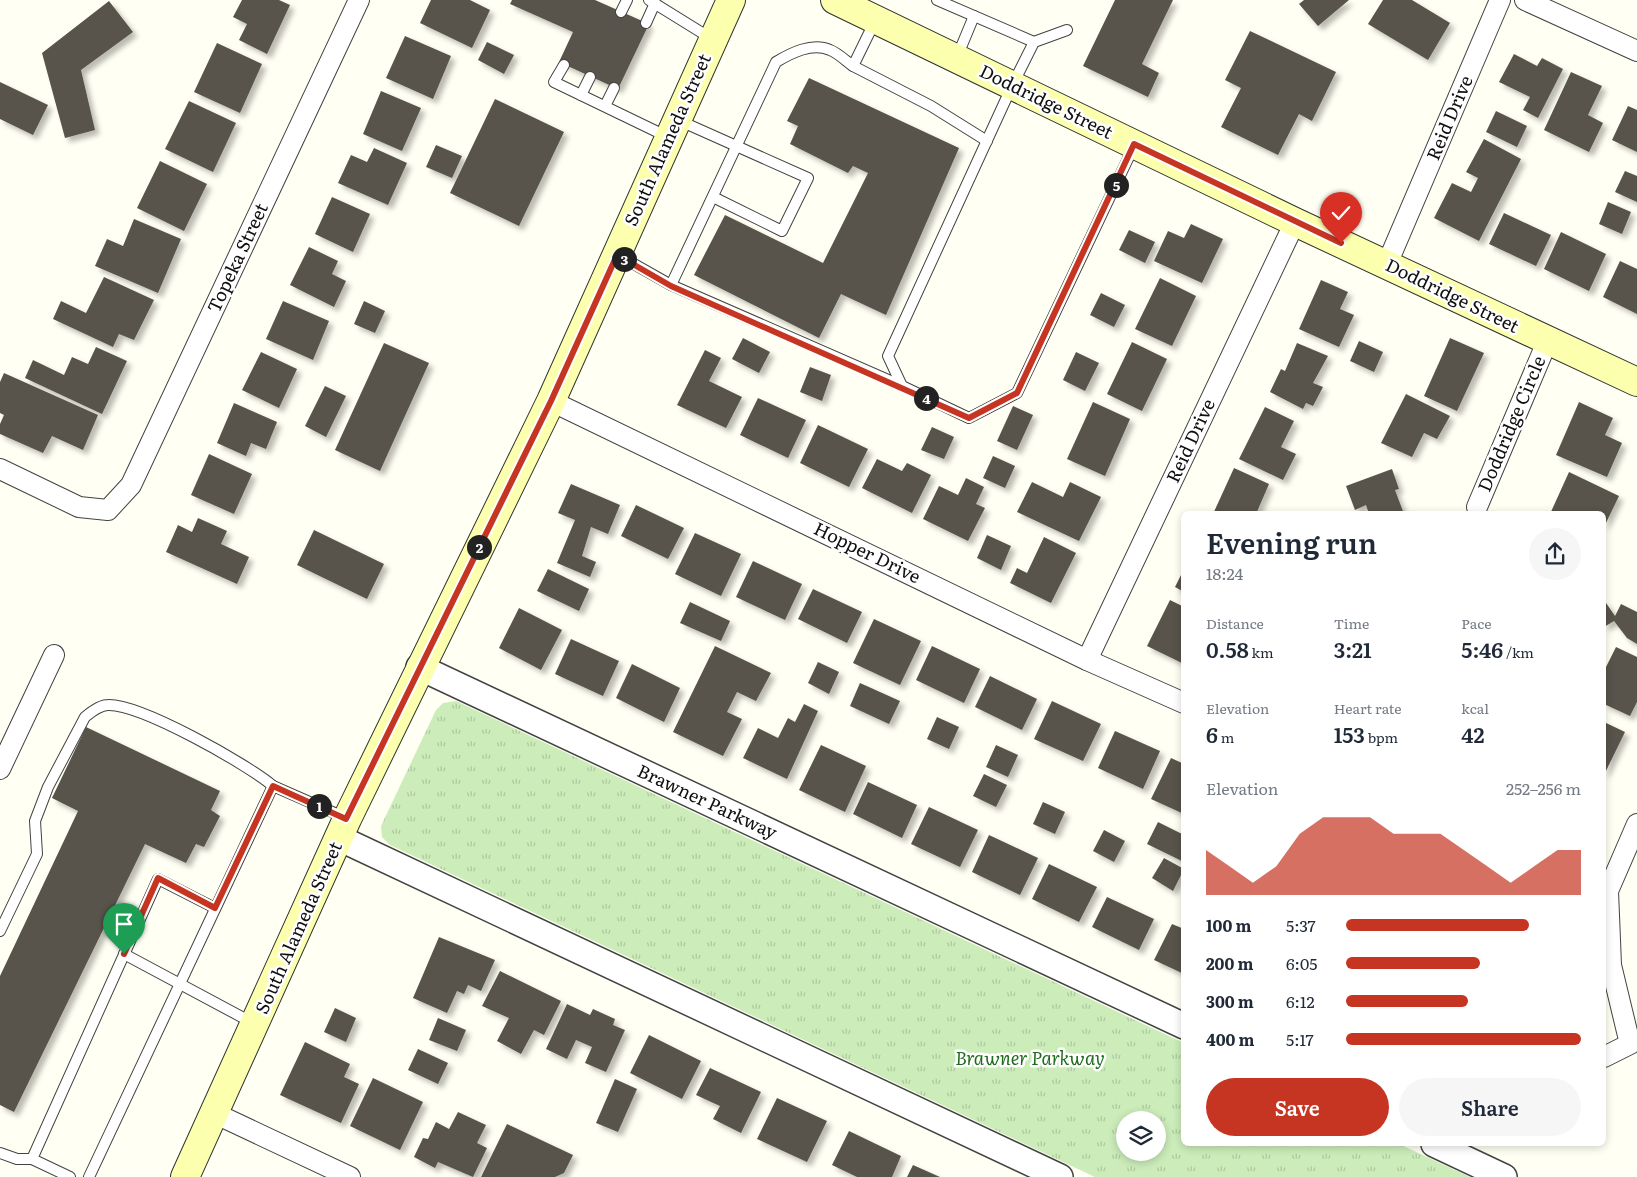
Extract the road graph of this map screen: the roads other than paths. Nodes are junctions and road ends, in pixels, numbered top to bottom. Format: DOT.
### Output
graph roads {
  1 [pos="360,0"];
  2 [pos="627,0"];
  3 [pos="731,0"];
  4 [pos="835,0"];
  5 [pos="937,0"];
  6 [pos="1500,0"];
  7 [pos="1525,0"];
  8 [pos="652,2"];
  9 [pos="621,12"];
  10 [pos="974,16"];
  11 [pos="875,20"];
  12 [pos="646,23"];
  13 [pos="1067,30"];
  14 [pos="713,40"];
  15 [pos="1034,42"];
  16 [pos="1637,51"];
  17 [pos="956,58"];
  18 [pos="564,64"];
  19 [pos="853,66"];
  20 [pos="590,77"];
  21 [pos="1012,86"];
  22 [pos="614,88"];
  23 [pos="581,95"];
  24 [pos="605,106"];
  25 [pos="673,128"];
  26 [pos="987,141"];
  27 [pos="1134,144"];
  28 [pos="736,146"];
  29 [pos="713,197"];
  30 [pos="1295,222"];
  31 [pos="617,255"];
  32 [pos="1387,264"];
  33 [pos="671,286"];
  34 [pos="1547,342"];
  35 [pos="1637,382"];
  36 [pos="902,386"];
  37 [pos="551,401"];
  38 [pos="0,469"];
  39 [pos="1477,507"];
  40 [pos="54,655"];
  41 [pos="1087,660"];
  42 [pos="419,666"];
  43 [pos="1181,702"];
  44 [pos="0,769"];
  45 [pos="273,786"];
  46 [pos="1637,824"];
  47 [pos="343,828"];
  48 [pos="1606,890"];
  49 [pos="215,908"];
  50 [pos="0,932"];
  51 [pos="124,954"];
  52 [pos="179,985"];
  53 [pos="255,1024"];
  54 [pos="1181,1025"];
  55 [pos="1633,1045"];
  56 [pos="1606,1056"];
  57 [pos="214,1113"];
  58 [pos="1438,1146"];
  59 [pos="0,1153"];
  60 [pos="32,1160"];
  61 [pos="70,1177"];
  62 [pos="89,1177"];
  63 [pos="185,1177"];
  64 [pos="350,1177"];
  65 [pos="1060,1177"];
  66 [pos="1504,1177"];
  1 -- 38 [label="street, Topeka Street"];
  2 -- 9 [label="lane"];
  3 -- 14 [label="main road, South Alameda Street"];
  4 -- 11 [label="main road, Doddridge Street"];
  5 -- 10 [label="lane"];
  6 -- 32 [label="street, Reid Drive"];
  7 -- 16 [label="street"];
  8 -- 12 [label="lane"];
  8 -- 14 [label="lane"];
  10 -- 15 [label="lane"];
  10 -- 17 [label="lane"];
  11 -- 17 [label="main road, Doddridge Street"];
  11 -- 19 [label="lane"];
  13 -- 15 [label="lane"];
  14 -- 25 [label="main road, South Alameda Street"];
  15 -- 21 [label="lane"];
  17 -- 21 [label="main road, Doddridge Street"];
  18 -- 23 [label="lane"];
  19 -- 26 [label="lane"];
  19 -- 28 [label="lane"];
  20 -- 23 [label="lane"];
  21 -- 26 [label="lane"];
  21 -- 27 [label="main road, Doddridge Street"];
  22 -- 24 [label="lane"];
  23 -- 24 [label="lane"];
  24 -- 25 [label="lane"];
  25 -- 28 [label="lane"];
  25 -- 31 [label="main road, South Alameda Street"];
  26 -- 36 [label="lane"];
  27 -- 30 [label="main road, Doddridge Street"];
  27 -- 36 [label="lane"];
  28 -- 29 [label="lane"];
  28 -- 29 [label="lane"];
  29 -- 33 [label="lane"];
  30 -- 32 [label="main road, Doddridge Street"];
  30 -- 41 [label="street, Reid Drive"];
  31 -- 33 [label="lane"];
  31 -- 37 [label="main road, South Alameda Street"];
  32 -- 34 [label="main road, Doddridge Street"];
  33 -- 36 [label="lane"];
  34 -- 35 [label="main road, Doddridge Street"];
  34 -- 39 [label="street, Doddridge Circle"];
  37 -- 41 [label="street, Hopper Drive"];
  37 -- 42 [label="main road, South Alameda Street"];
  40 -- 44 [label="street"];
  41 -- 43 [label="street, Hopper Drive"];
  42 -- 47 [label="main road, South Alameda Street"];
  42 -- 54 [label="street, Brawner Parkway"];
  45 -- 47 [label="lane"];
  45 -- 49 [label="lane"];
  45 -- 50 [label="lane"];
  46 -- 48 [label="street"];
  47 -- 53 [label="main road, South Alameda Street"];
  47 -- 65 [label="street"];
  48 -- 55 [label="street"];
  49 -- 51 [label="lane"];
  49 -- 52 [label="lane"];
  51 -- 52 [label="lane"];
  51 -- 60 [label="lane"];
  52 -- 53 [label="lane"];
  52 -- 62 [label="lane"];
  53 -- 57 [label="main road, South Alameda Street"];
  55 -- 56 [label="street"];
  57 -- 63 [label="main road, South Alameda Street"];
  57 -- 64 [label="street"];
  58 -- 66 [label="street"];
  59 -- 60 [label="lane"];
  60 -- 61 [label="lane"];
}
